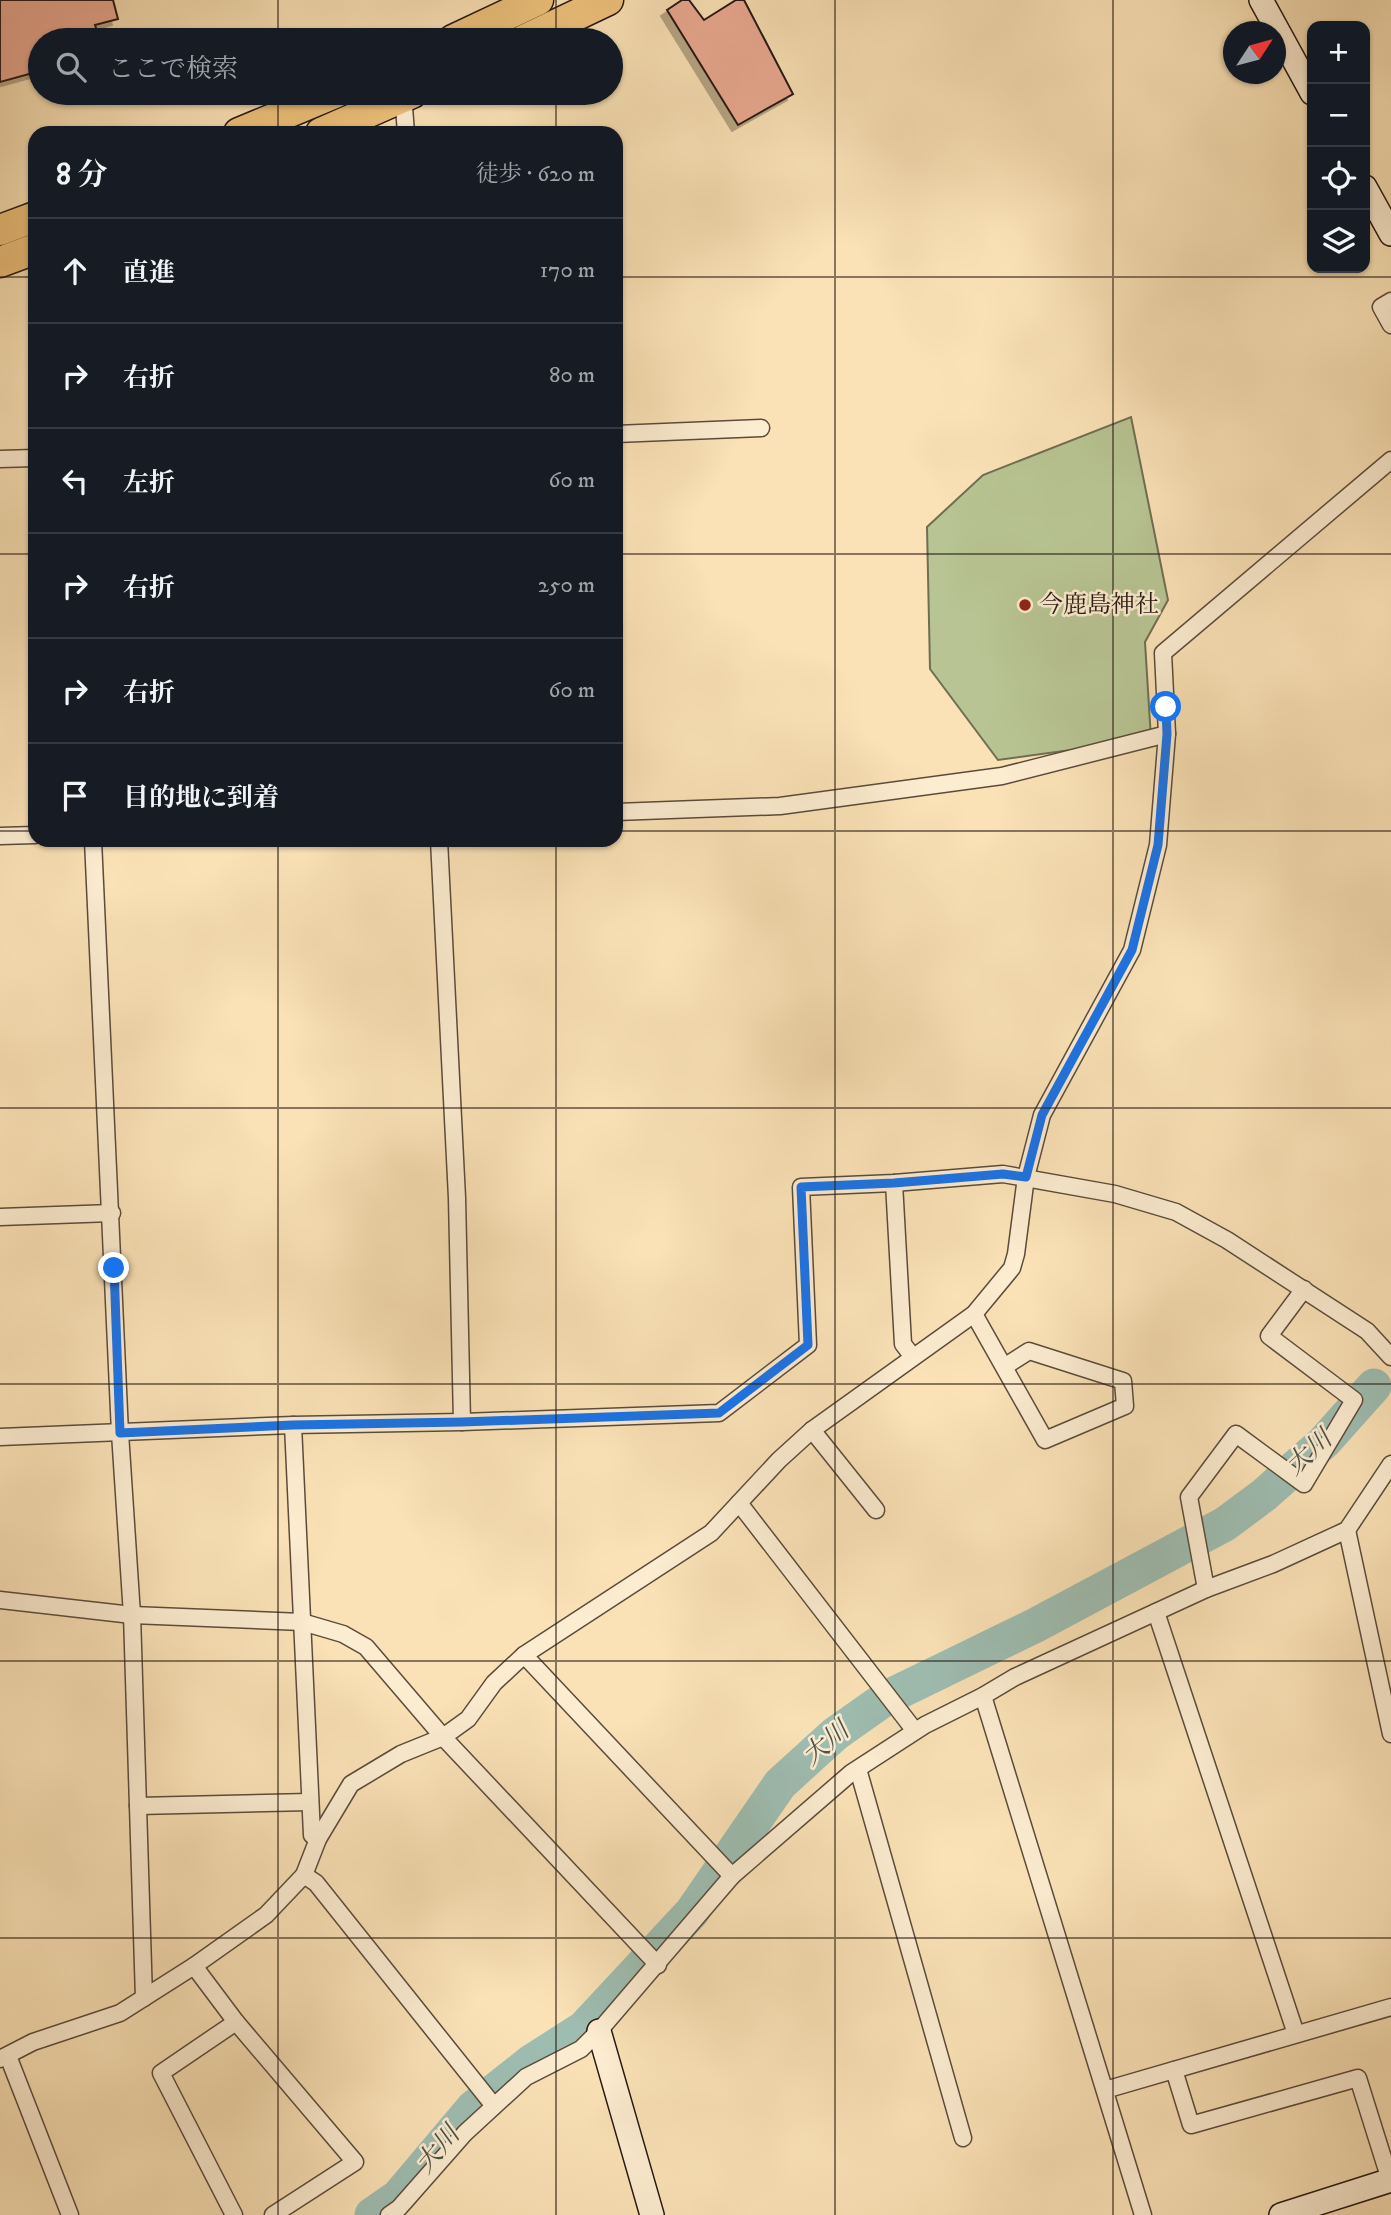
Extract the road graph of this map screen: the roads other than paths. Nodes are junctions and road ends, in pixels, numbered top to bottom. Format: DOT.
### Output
graph roads {
  1 [pos="538,0"];
  2 [pos="608,0"];
  3 [pos="1261,0"];
  4 [pos="478,28"];
  5 [pos="549,28"];
  6 [pos="1307,84"];
  7 [pos="306,105"];
  8 [pos="382,105"];
  9 [pos="406,105"];
  10 [pos="256,126"];
  11 [pos="336,126"];
  12 [pos="406,126"];
  13 [pos="1370,196"];
  14 [pos="28,220"];
  15 [pos="0,230"];
  16 [pos="1391,234"];
  17 [pos="28,252"];
  18 [pos="0,262"];
  19 [pos="1391,301"];
  20 [pos="1391,325"];
  21 [pos="761,428"];
  22 [pos="623,434"];
  23 [pos="28,458"];
  24 [pos="0,459"];
  25 [pos="1391,460"];
  26 [pos="1167,734"];
  27 [pos="623,812"];
  28 [pos="28,835"];
  29 [pos="0,836"];
  30 [pos="93,847"];
  31 [pos="439,847"];
  32 [pos="1026,1177"];
  33 [pos="894,1183"];
  34 [pos="112,1213"];
  35 [pos="0,1217"];
  36 [pos="1304,1289"];
  37 [pos="974,1314"];
  38 [pos="913,1357"];
  39 [pos="1391,1357"];
  40 [pos="1004,1367"];
  41 [pos="462,1422"];
  42 [pos="293,1425"];
  43 [pos="811,1430"];
  44 [pos="120,1433"];
  45 [pos="0,1437"];
  46 [pos="1391,1464"];
  47 [pos="740,1503"];
  48 [pos="876,1510"];
  49 [pos="1347,1530"];
  50 [pos="1206,1589"];
  51 [pos="0,1600"];
  52 [pos="1156,1612"];
  53 [pos="132,1615"];
  54 [pos="302,1622"];
  55 [pos="524,1655"];
  56 [pos="983,1696"];
  57 [pos="915,1731"];
  58 [pos="1391,1734"];
  59 [pos="443,1737"];
  60 [pos="858,1769"];
  61 [pos="310,1802"];
  62 [pos="138,1806"];
  63 [pos="318,1839"];
  64 [pos="304,1875"];
  65 [pos="732,1876"];
  66 [pos="658,1965"];
  67 [pos="194,1966"];
  68 [pos="144,1998"];
  69 [pos="1391,2007"];
  70 [pos="236,2022"];
  71 [pos="599,2031"];
  72 [pos="1296,2035"];
  73 [pos="4,2058"];
  74 [pos="1174,2070"];
  75 [pos="1105,2090"];
  76 [pos="494,2106"];
  77 [pos="963,2138"];
  78 [pos="1390,2180"];
  79 [pos="69,2215"];
  80 [pos="234,2215"];
  81 [pos="273,2215"];
  82 [pos="389,2215"];
  83 [pos="652,2215"];
  84 [pos="1143,2215"];
  85 [pos="1281,2215"];
  1 -- 4 [label="highway"];
  2 -- 5 [label="highway"];
  3 -- 6 [label="street"];
  7 -- 10 [label="highway"];
  8 -- 11 [label="highway"];
  9 -- 12 [label="street"];
  13 -- 16 [label="street"];
  14 -- 15 [label="highway"];
  17 -- 18 [label="highway"];
  19 -- 20 [label="street"];
  21 -- 22 [label="street"];
  23 -- 24 [label="street"];
  25 -- 26 [label="street"];
  26 -- 27 [label="street"];
  26 -- 32 [label="street"];
  28 -- 29 [label="street"];
  30 -- 34 [label="street"];
  31 -- 41 [label="street"];
  32 -- 33 [label="street"];
  32 -- 36 [label="street"];
  32 -- 37 [label="street"];
  33 -- 38 [label="street"];
  33 -- 41 [label="street"];
  34 -- 35 [label="street"];
  34 -- 44 [label="street"];
  36 -- 39 [label="street"];
  36 -- 50 [label="street"];
  37 -- 38 [label="street"];
  37 -- 40 [label="street"];
  38 -- 43 [label="street"];
  40 -- 40 [label="street"];
  41 -- 42 [label="street"];
  42 -- 44 [label="street"];
  42 -- 54 [label="street"];
  43 -- 47 [label="street"];
  43 -- 48 [label="street"];
  44 -- 45 [label="street"];
  44 -- 53 [label="street"];
  46 -- 49 [label="street"];
  47 -- 55 [label="street"];
  47 -- 57 [label="street"];
  49 -- 50 [label="street"];
  49 -- 58 [label="street"];
  50 -- 52 [label="street"];
  51 -- 53 [label="street"];
  52 -- 56 [label="street"];
  52 -- 72 [label="street"];
  53 -- 54 [label="street"];
  53 -- 62 [label="street"];
  54 -- 59 [label="street"];
  54 -- 61 [label="street"];
  55 -- 59 [label="street"];
  55 -- 65 [label="street"];
  56 -- 57 [label="street"];
  56 -- 75 [label="street"];
  57 -- 60 [label="street"];
  59 -- 63 [label="street"];
  59 -- 66 [label="street"];
  60 -- 65 [label="street"];
  60 -- 77 [label="street"];
  61 -- 62 [label="street"];
  61 -- 63 [label="street"];
  62 -- 68 [label="street"];
  63 -- 64 [label="street"];
  64 -- 67 [label="street"];
  64 -- 76 [label="street"];
  65 -- 66 [label="street"];
  66 -- 71 [label="street"];
  67 -- 68 [label="street"];
  67 -- 70 [label="street"];
  68 -- 73 [label="street"];
  69 -- 72 [label="street"];
  70 -- 80 [label="street"];
  70 -- 81 [label="street"];
  71 -- 76 [label="street"];
  71 -- 83 [label="street"];
  72 -- 74 [label="street"];
  73 -- 79 [label="street"];
  74 -- 75 [label="street"];
  74 -- 78 [label="street"];
  75 -- 84 [label="street"];
  76 -- 82 [label="street"];
  78 -- 85 [label="street"];
}
